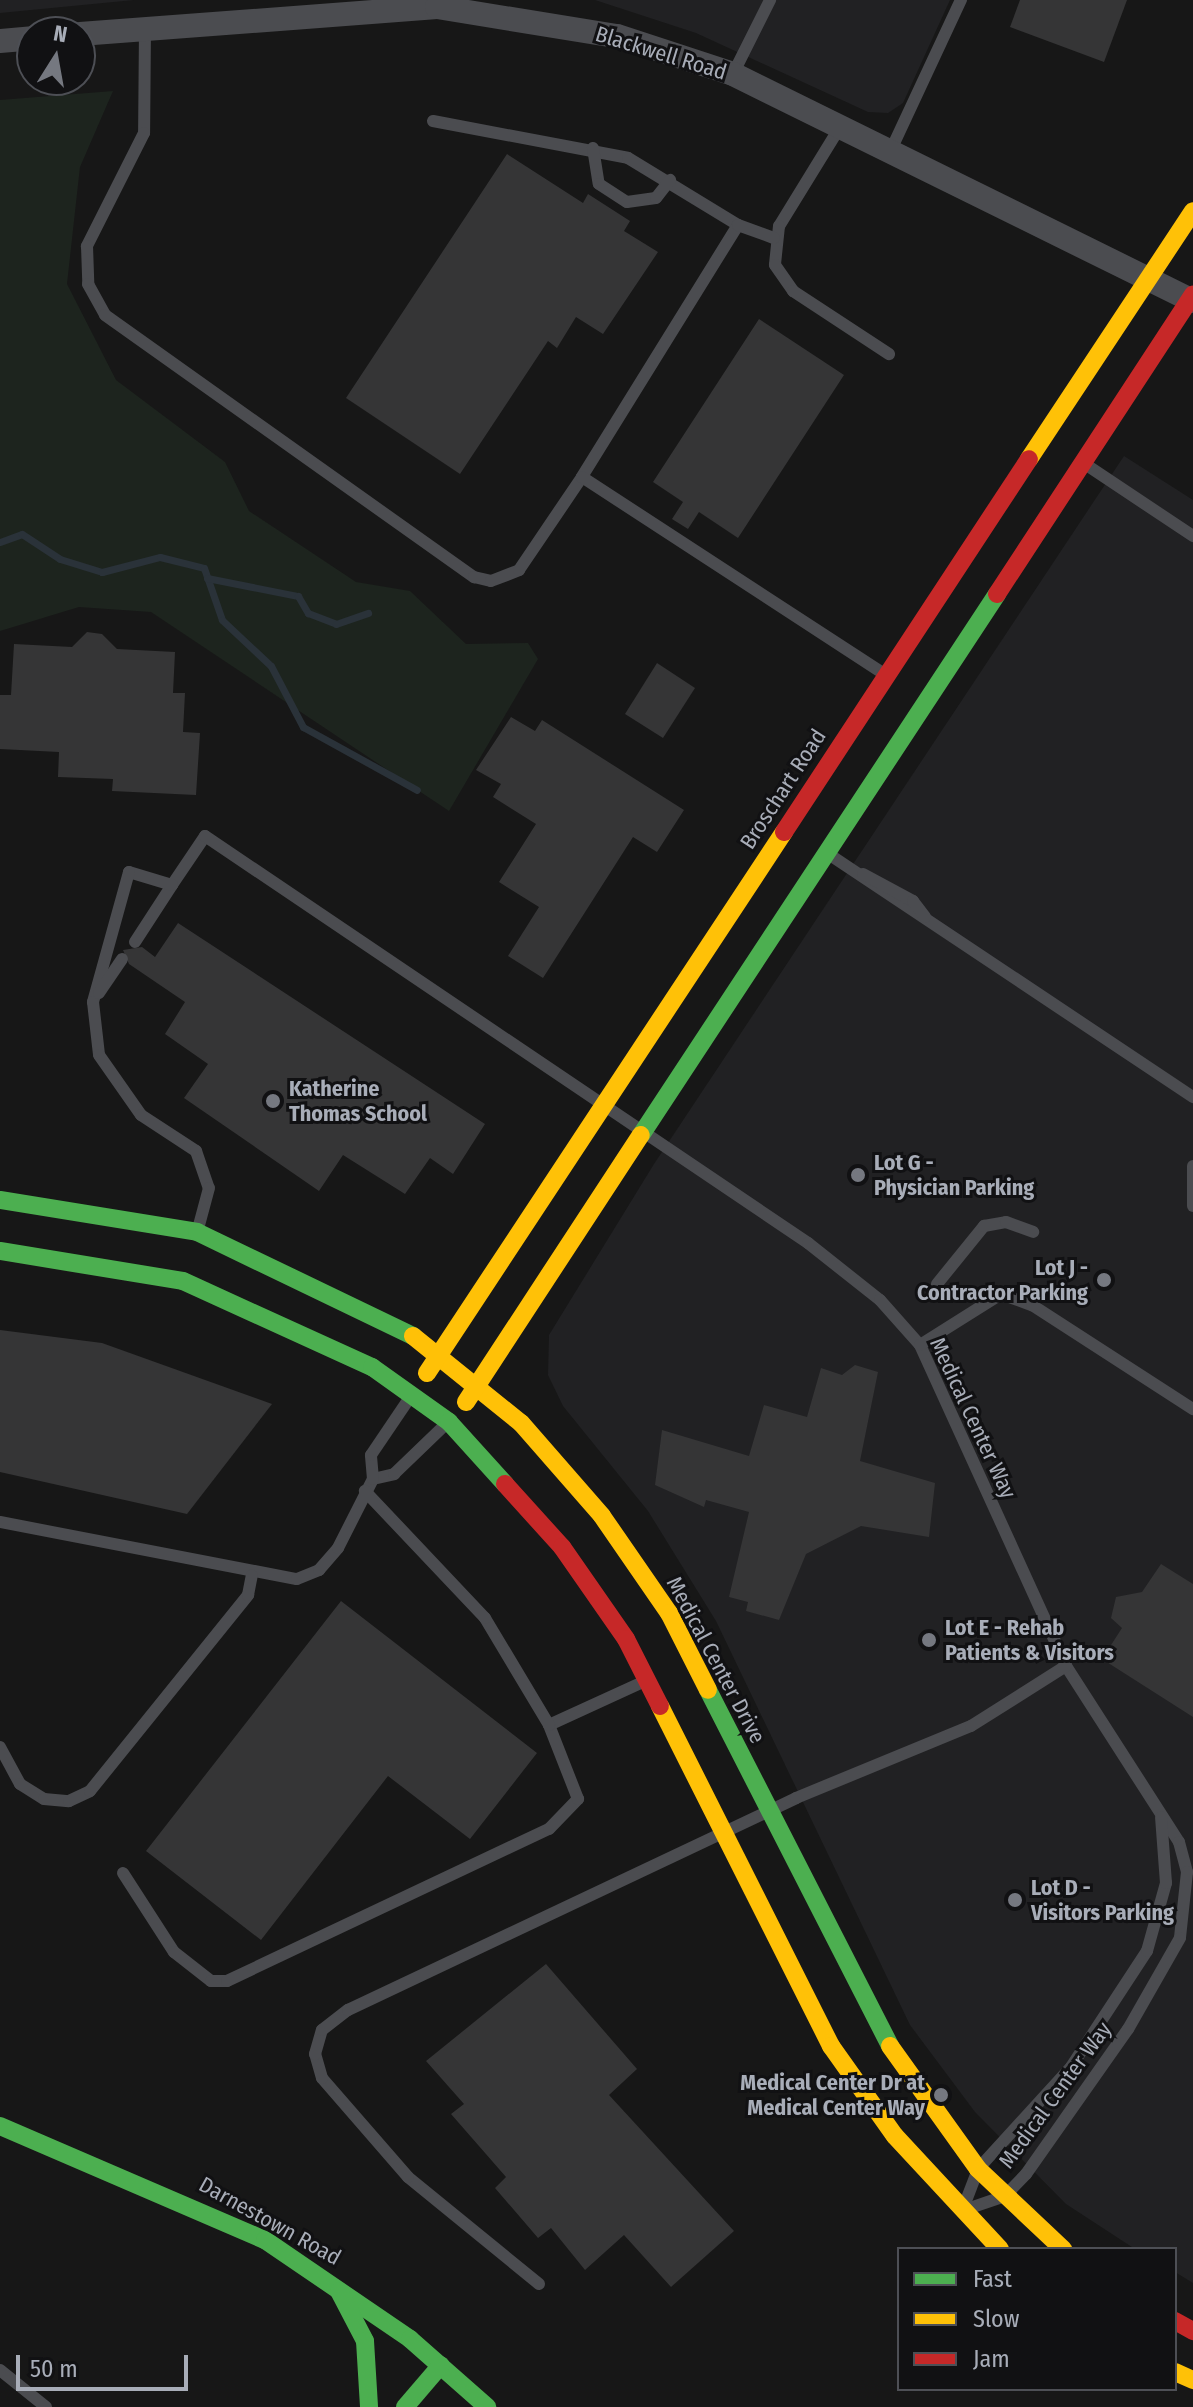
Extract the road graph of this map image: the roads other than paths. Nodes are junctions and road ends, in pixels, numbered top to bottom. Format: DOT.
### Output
graph roads {
  1 [pos="770,0"];
  2 [pos="961,0"];
  3 [pos="437,4"];
  4 [pos="145,28"];
  5 [pos="96,33"];
  6 [pos="733,74"];
  7 [pos="433,121"];
  8 [pos="840,127"];
  9 [pos="593,148"];
  10 [pos="890,152"];
  11 [pos="670,180"];
  12 [pos="1193,211"];
  13 [pos="738,225"];
  14 [pos="774,238"];
  15 [pos="1149,279"];
  16 [pos="1192,299"];
  17 [pos="889,354"];
  18 [pos="1082,462"];
  19 [pos="582,477"];
  20 [pos="1193,536"];
  21 [pos="887,676"];
  22 [pos="823,851"];
  23 [pos="172,885"];
  24 [pos="135,942"];
  25 [pos="122,959"];
  26 [pos="93,1002"];
  27 [pos="1193,1097"];
  28 [pos="604,1109"];
  29 [pos="641,1134"];
  30 [pos="1193,1166"];
  31 [pos="0,1200"];
  32 [pos="1193,1206"];
  33 [pos="197,1232"];
  34 [pos="1033,1232"];
  35 [pos="0,1251"];
  36 [pos="937,1284"];
  37 [pos="920,1345"];
  38 [pos="440,1354"];
  39 [pos="481,1385"];
  40 [pos="413,1393"];
  41 [pos="1193,1409"];
  42 [pos="449,1422"];
  43 [pos="373,1479"];
  44 [pos="365,1491"];
  45 [pos="0,1522"];
  46 [pos="252,1575"];
  47 [pos="1066,1666"];
  48 [pos="647,1680"];
  49 [pos="549,1725"];
  50 [pos="0,1747"];
  51 [pos="769,1811"];
  52 [pos="1161,1814"];
  53 [pos="725,1833"];
  54 [pos="123,1873"];
  55 [pos="0,2126"];
  56 [pos="978,2169"];
  57 [pos="1005,2196"];
  58 [pos="961,2212"];
  59 [pos="998,2247"];
  60 [pos="1061,2247"];
  61 [pos="336,2284"];
  62 [pos="539,2284"];
  63 [pos="441,2365"];
  64 [pos="0,2370"];
  65 [pos="46,2407"];
  66 [pos="369,2407"];
  67 [pos="405,2407"];
  68 [pos="487,2407"];
  1 -- 6 [label="lane"];
  2 -- 10 [label="lane"];
  3 -- 4 [label="street, Blackwell Road"];
  3 -- 6 [label="street, Blackwell Road"];
  4 -- 5 [label="street, Blackwell Road"];
  4 -- 19 [label="lane"];
  6 -- 8 [label="street, Blackwell Road"];
  7 -- 9 [label="lane"];
  8 -- 10 [label="street, Blackwell Road"];
  8 -- 14 [label="lane"];
  9 -- 11 [label="lane"];
  9 -- 11 [label="lane"];
  10 -- 15 [label="street, Blackwell Road"];
  11 -- 13 [label="lane"];
  12 -- 15 [label="street, Broschart Road"];
  13 -- 14 [label="lane"];
  13 -- 19 [label="lane"];
  14 -- 17 [label="lane"];
  15 -- 16 [label="street, Blackwell Road"];
  15 -- 21 [label="street, Broschart Road"];
  16 -- 18 [label="street"];
  18 -- 20 [label="lane"];
  18 -- 22 [label="street"];
  19 -- 21 [label="lane"];
  21 -- 28 [label="street, Broschart Road"];
  22 -- 27 [label="lane"];
  22 -- 29 [label="street"];
  23 -- 24 [label="lane"];
  23 -- 26 [label="lane"];
  23 -- 28 [label="lane, Medical Center Way"];
  25 -- 26 [label="lane"];
  26 -- 33 [label="lane"];
  28 -- 29 [label="lane, Medical Center Way"];
  28 -- 38 [label="street, Broschart Road"];
  29 -- 37 [label="lane, Medical Center Way"];
  29 -- 39 [label="street"];
  30 -- 32 [label="lane"];
  31 -- 33 [label="street, Medical Center Drive"];
  33 -- 38 [label="street, Medical Center Drive"];
  34 -- 36 [label="lane"];
  35 -- 40 [label="street"];
  37 -- 41 [label="lane"];
  37 -- 47 [label="lane, Medical Center Way"];
  38 -- 39 [label="street, Medical Center Drive"];
  38 -- 40 [label="street, Broschart Road"];
  39 -- 42 [label="street"];
  39 -- 51 [label="street, Medical Center Drive"];
  40 -- 42 [label="street"];
  40 -- 43 [label="lane"];
  42 -- 43 [label="lane"];
  42 -- 48 [label="street"];
  43 -- 44 [label="lane"];
  44 -- 46 [label="lane"];
  44 -- 49 [label="lane"];
  45 -- 46 [label="lane"];
  46 -- 50 [label="lane"];
  47 -- 51 [label="lane"];
  47 -- 52 [label="lane, Medical Center Way"];
  48 -- 49 [label="lane"];
  48 -- 53 [label="street"];
  49 -- 54 [label="lane"];
  51 -- 53 [label="lane"];
  51 -- 56 [label="street, Medical Center Drive"];
  52 -- 56 [label="lane, Medical Center Way"];
  52 -- 57 [label="lane, Medical Center Way"];
  53 -- 58 [label="street"];
  53 -- 62 [label="lane"];
  55 -- 61 [label="street, Darnestown Road"];
  56 -- 57 [label="street, Medical Center Drive"];
  56 -- 58 [label="lane, Medical Center Way"];
  57 -- 58 [label="lane, Medical Center Way"];
  57 -- 60 [label="street, Medical Center Drive"];
  58 -- 59 [label="street"];
  61 -- 63 [label="street, Darnestown Road"];
  61 -- 66 [label="street"];
  63 -- 67 [label="street"];
  63 -- 68 [label="street, Darnestown Road"];
  64 -- 65 [label="lane"];
}
